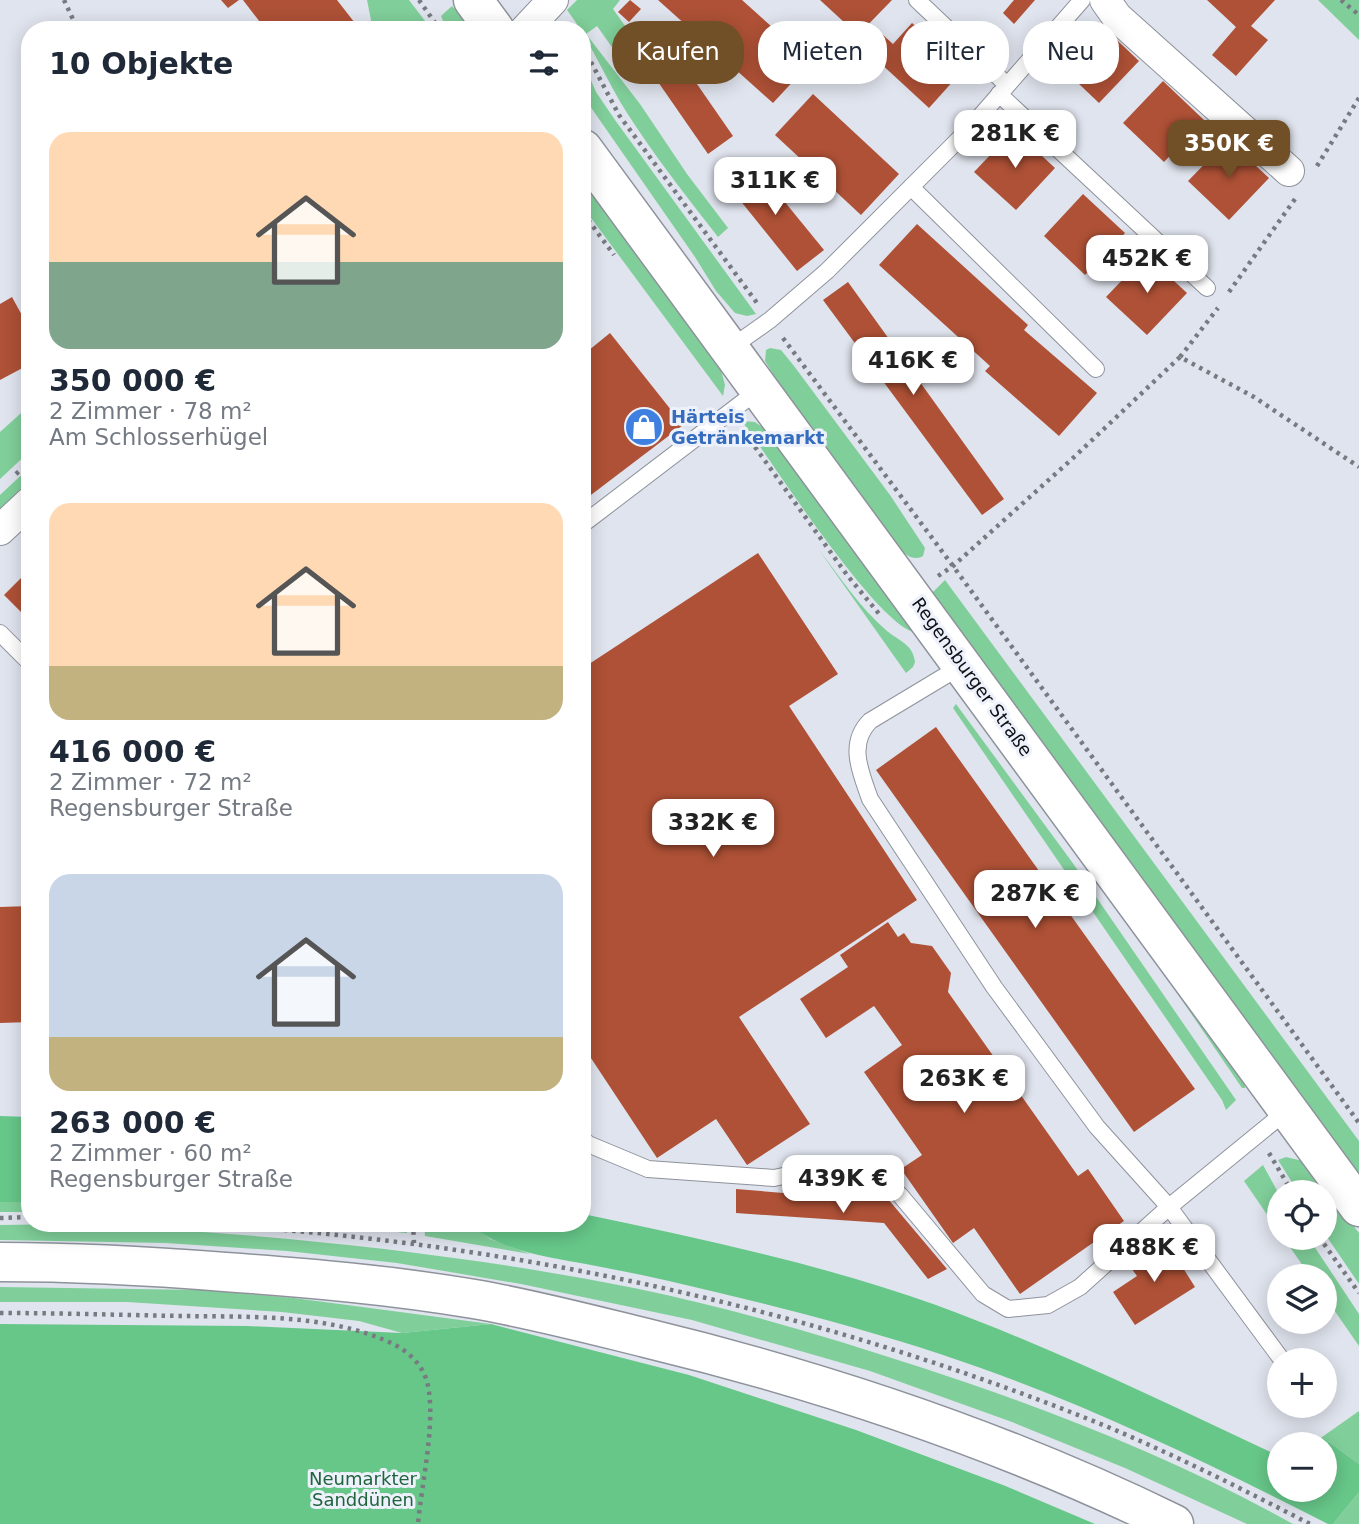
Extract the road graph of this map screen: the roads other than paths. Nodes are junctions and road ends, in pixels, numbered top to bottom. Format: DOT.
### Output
graph roads {
  1 [pos="473,0"];
  2 [pos="553,0"];
  3 [pos="917,0"];
  4 [pos="1082,0"];
  5 [pos="1105,0"];
  6 [pos="488,21"];
  7 [pos="533,21"];
  8 [pos="1003,89"];
  9 [pos="591,160"];
  10 [pos="1299,181"];
  11 [pos="911,187"];
  12 [pos="1207,288"];
  13 [pos="729,349"];
  14 [pos="1096,369"];
  15 [pos="760,389"];
  16 [pos="21,510"];
  17 [pos="591,518"];
  18 [pos="0,530"];
  19 [pos="0,633"];
  20 [pos="21,654"];
  21 [pos="963,666"];
  22 [pos="1289,1110"];
  23 [pos="591,1145"];
  24 [pos="1169,1207"];
  25 [pos="1359,1207"];
  26 [pos="0,1262"];
  27 [pos="1273,1348"];
  28 [pos="1174,1524"];
  1 -- 6 [label="main road"];
  2 -- 7 [label="street"];
  3 -- 8 [label="lane"];
  4 -- 8 [label="lane"];
  5 -- 10 [label="street"];
  8 -- 11 [label="lane"];
  8 -- 12 [label="lane"];
  9 -- 13 [label="main road, Regensburger Straße"];
  11 -- 13 [label="lane"];
  11 -- 14 [label="lane"];
  13 -- 15 [label="main road, Regensburger Straße"];
  15 -- 17 [label="lane"];
  15 -- 21 [label="main road, Regensburger Straße"];
  16 -- 18 [label="street"];
  19 -- 20 [label="lane"];
  21 -- 22 [label="main road, Regensburger Straße"];
  21 -- 24 [label="lane"];
  22 -- 24 [label="lane"];
  22 -- 25 [label="main road, Regensburger Straße"];
  23 -- 24 [label="lane"];
  24 -- 27 [label="lane"];
  26 -- 28 [label="main road"];
}
